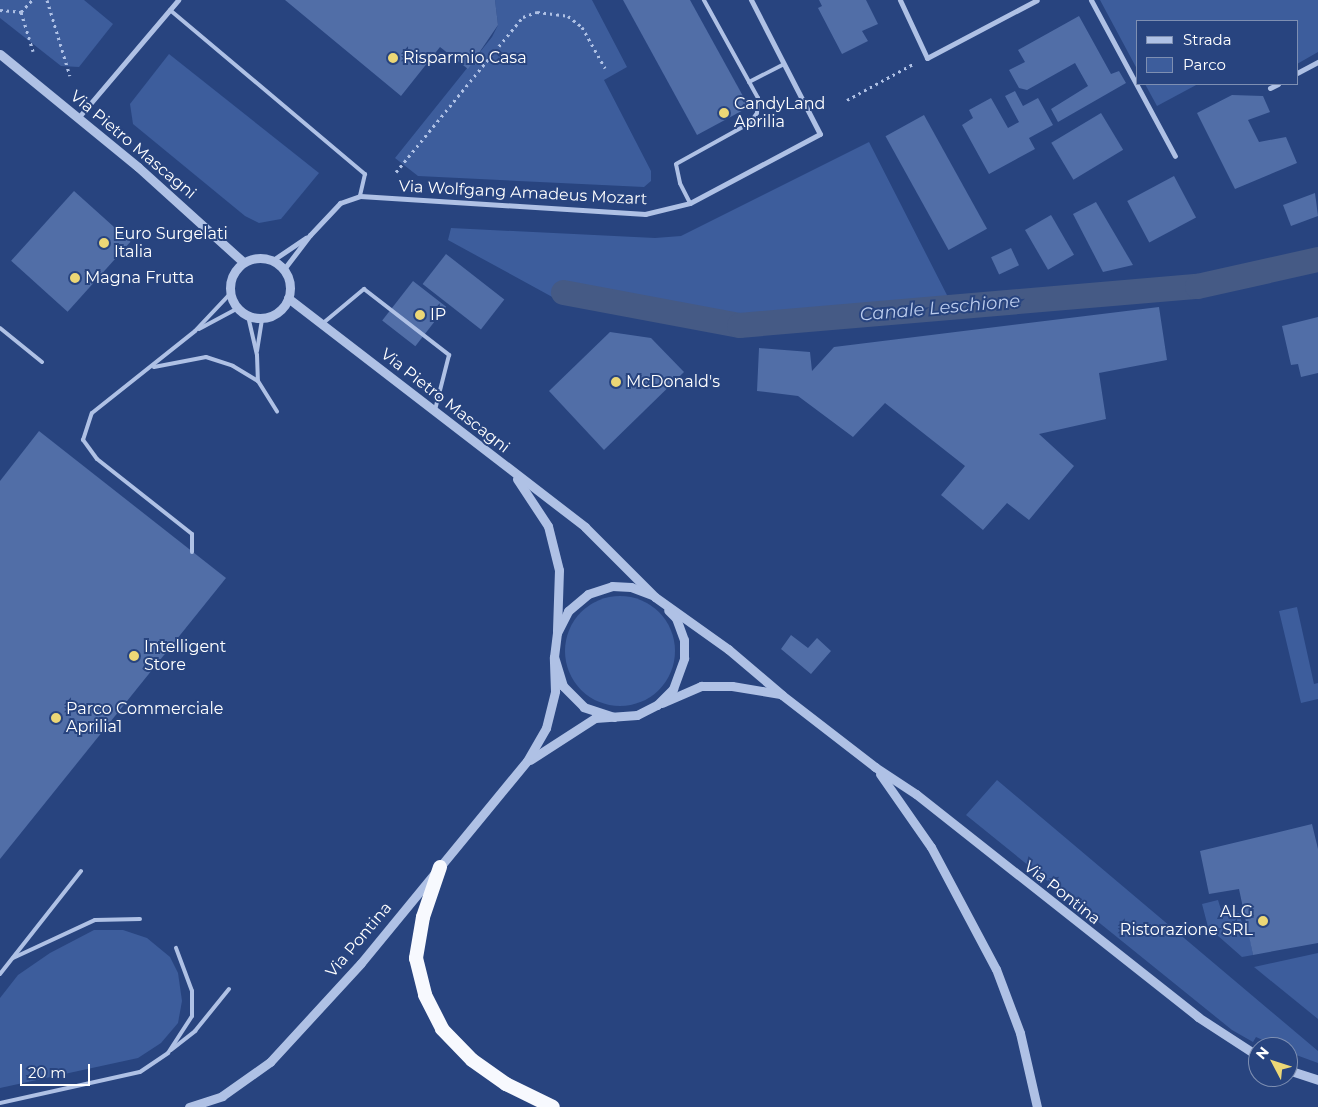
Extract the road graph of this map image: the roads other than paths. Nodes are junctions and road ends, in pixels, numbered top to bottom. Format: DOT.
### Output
graph roads {
  1 [pos="178,0"];
  2 [pos="704,0"];
  3 [pos="751,0"];
  4 [pos="900,0"];
  5 [pos="1037,0"];
  6 [pos="1091,0"];
  7 [pos="170,10"];
  8 [pos="0,54"];
  9 [pos="1318,62"];
  10 [pos="784,64"];
  11 [pos="1298,72"];
  12 [pos="749,82"];
  13 [pos="1136,84"];
  14 [pos="1137,85"];
  15 [pos="1276,85"];
  16 [pos="1270,88"];
  17 [pos="78,118"];
  18 [pos="1175,156"];
  19 [pos="360,196"];
  20 [pos="690,203"];
  21 [pos="310,235"];
  22 [pos="273,260"];
  23 [pos="243,262"];
  24 [pos="284,269"];
  25 [pos="230,294"];
  26 [pos="288,298"];
  27 [pos="238,308"];
  28 [pos="248,316"];
  29 [pos="262,318"];
  30 [pos="322,324"];
  31 [pos="0,328"];
  32 [pos="195,331"];
  33 [pos="257,355"];
  34 [pos="42,362"];
  35 [pos="152,368"];
  36 [pos="258,381"];
  37 [pos="277,412"];
  38 [pos="434,412"];
  39 [pos="513,472"];
  40 [pos="192,552"];
  41 [pos="655,597"];
  42 [pos="556,634"];
  43 [pos="554,657"];
  44 [pos="782,695"];
  45 [pos="657,705"];
  46 [pos="614,717"];
  47 [pos="527,761"];
  48 [pos="875,767"];
  49 [pos="440,867"];
  50 [pos="81,871"];
  51 [pos="140,919"];
  52 [pos="176,948"];
  53 [pos="12,958"];
  54 [pos="0,974"];
  55 [pos="229,989"];
  56 [pos="1248,1050"];
  57 [pos="168,1053"];
  58 [pos="1298,1073"];
  59 [pos="1318,1080"];
  60 [pos="0,1103"];
  61 [pos="189,1107"];
  62 [pos="553,1107"];
  63 [pos="1037,1107"];
  1 -- 7 [label="street"];
  2 -- 12 [label="lane"];
  3 -- 10 [label="street, Via Wolfgang Amadeus Mozart"];
  4 -- 5 [label="street"];
  6 -- 13 [label="street"];
  7 -- 17 [label="street"];
  7 -- 19 [label="lane"];
  8 -- 17 [label="street, Via Pietro Mascagni"];
  9 -- 11 [label="street"];
  10 -- 12 [label="lane"];
  10 -- 20 [label="street, Via Wolfgang Amadeus Mozart"];
  12 -- 20 [label="lane"];
  14 -- 18 [label="street"];
  15 -- 16 [label="street"];
  17 -- 23 [label="street, Via Pietro Mascagni"];
  19 -- 20 [label="street, Via Wolfgang Amadeus Mozart"];
  19 -- 21 [label="street, Via Wolfgang Amadeus Mozart"];
  21 -- 22 [label="street, Via Wolfgang Amadeus Mozart"];
  21 -- 24 [label="street, Via Wolfgang Amadeus Mozart"];
  22 -- 23 [label="street"];
  22 -- 24 [label="street"];
  23 -- 25 [label="street"];
  24 -- 26 [label="street"];
  25 -- 27 [label="street"];
  25 -- 32 [label="lane"];
  26 -- 29 [label="street"];
  26 -- 30 [label="street, Via Pietro Mascagni"];
  27 -- 28 [label="street"];
  27 -- 32 [label="lane"];
  28 -- 29 [label="street"];
  28 -- 33 [label="lane"];
  29 -- 33 [label="lane"];
  30 -- 38 [label="street, Via Pietro Mascagni"];
  30 -- 38 [label="lane"];
  31 -- 34 [label="lane"];
  32 -- 35 [label="lane"];
  33 -- 36 [label="lane"];
  35 -- 36 [label="lane"];
  35 -- 40 [label="lane"];
  36 -- 37 [label="lane"];
  38 -- 39 [label="street, Via Pietro Mascagni"];
  39 -- 41 [label="street, Via Pietro Mascagni"];
  39 -- 42 [label="street, Via Pietro Mascagni"];
  41 -- 42 [label="street, Via Pietro Mascagni"];
  41 -- 44 [label="street, Via Pietro Mascagni"];
  41 -- 45 [label="street, Via Pietro Mascagni"];
  42 -- 43 [label="street, Via Pietro Mascagni"];
  43 -- 46 [label="street, Via Pietro Mascagni"];
  43 -- 47 [label="street, Via Pietro Mascagni"];
  44 -- 45 [label="street, Via Pietro Mascagni"];
  44 -- 48 [label="street, Via Pietro Mascagni"];
  45 -- 46 [label="street, Via Pietro Mascagni"];
  46 -- 47 [label="street, Via Pietro Mascagni"];
  47 -- 49 [label="street, Via Pontina"];
  48 -- 56 [label="street, Via Pontina"];
  48 -- 63 [label="street"];
  49 -- 61 [label="street, Via Pontina"];
  49 -- 62 [label="highway"];
  50 -- 53 [label="lane"];
  51 -- 53 [label="lane"];
  52 -- 57 [label="lane"];
  53 -- 54 [label="lane"];
  55 -- 57 [label="lane"];
  57 -- 60 [label="lane"];
  58 -- 59 [label="street"];
}
